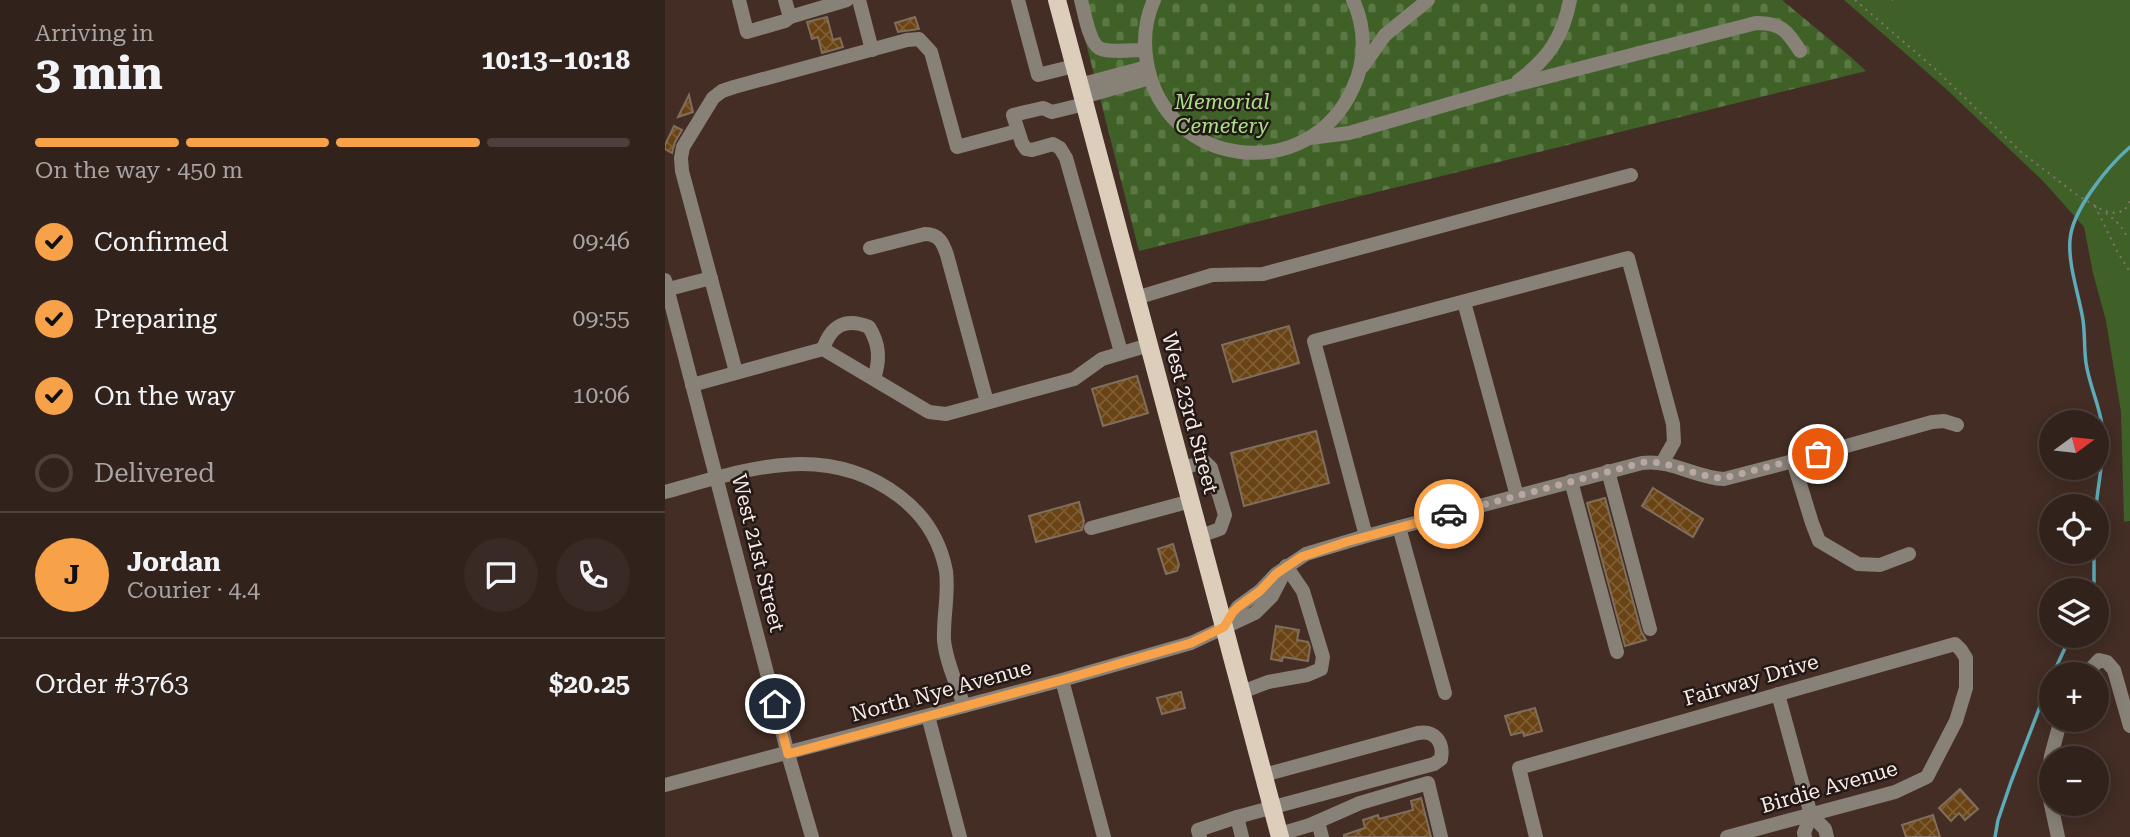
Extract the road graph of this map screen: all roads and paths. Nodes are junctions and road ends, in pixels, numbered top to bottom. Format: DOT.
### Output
graph roads {
  1 [pos="739,0"];
  2 [pos="785,0"];
  3 [pos="847,0"];
  4 [pos="859,0"];
  5 [pos="1018,0"];
  6 [pos="1057,0"];
  7 [pos="1081,0"];
  8 [pos="1154,0"];
  9 [pos="1353,0"];
  10 [pos="1428,0"];
  11 [pos="1570,0"];
  12 [pos="1855,0"];
  13 [pos="790,17"];
  14 [pos="872,50"];
  15 [pos="1145,50"];
  16 [pos="1800,51"];
  17 [pos="1074,66"];
  18 [pos="1360,70"];
  19 [pos="1149,72"];
  20 [pos="1511,86"];
  21 [pos="1082,95"];
  22 [pos="1017,131"];
  23 [pos="1310,138"];
  24 [pos="1631,175"];
  25 [pos="2130,201"];
  26 [pos="2095,205"];
  27 [pos="2104,211"];
  28 [pos="2128,238"];
  29 [pos="870,248"];
  30 [pos="2130,272"];
  31 [pos="711,278"];
  32 [pos="666,287"];
  33 [pos="1136,298"];
  34 [pos="1464,302"];
  35 [pos="1149,345"];
  36 [pos="823,349"];
  37 [pos="1121,352"];
  38 [pos="736,372"];
  39 [pos="874,379"];
  40 [pos="692,385"];
  41 [pos="987,402"];
  42 [pos="1957,425"];
  43 [pos="1793,461"];
  44 [pos="1662,463"];
  45 [pos="1182,468"];
  46 [pos="1608,471"];
  47 [pos="717,478"];
  48 [pos="1571,481"];
  49 [pos="665,492"];
  50 [pos="1517,496"];
  51 [pos="1191,501"];
  52 [pos="1399,527"];
  53 [pos="1091,528"];
  54 [pos="1200,536"];
  55 [pos="1366,536"];
  56 [pos="1909,554"];
  57 [pos="1286,566"];
  58 [pos="1224,627"];
  59 [pos="1650,629"];
  60 [pos="1958,647"];
  61 [pos="1617,652"];
  62 [pos="2109,664"];
  63 [pos="1062,680"];
  64 [pos="1242,692"];
  65 [pos="1445,694"];
  66 [pos="1778,694"];
  67 [pos="964,706"];
  68 [pos="928,716"];
  69 [pos="2130,726"];
  70 [pos="2057,732"];
  71 [pos="788,754"];
  72 [pos="1264,775"];
  73 [pos="665,785"];
  74 [pos="1272,807"];
  75 [pos="1811,815"];
  76 [pos="1237,817"];
  77 [pos="1318,822"];
  78 [pos="1280,835"];
  79 [pos="812,837"];
  80 [pos="960,837"];
  81 [pos="1104,837"];
  82 [pos="1200,837"];
  83 [pos="1242,837"];
  84 [pos="1322,837"];
  85 [pos="1441,837"];
  86 [pos="1536,837"];
  87 [pos="1727,837"];
  88 [pos="1805,837"];
  89 [pos="1827,837"];
  90 [pos="2058,837"];
  1 -- 13 [label="street"];
  2 -- 13 [label="street"];
  3 -- 13 [label="street"];
  4 -- 14 [label="street"];
  5 -- 17 [label="street"];
  6 -- 17 [label="main road, West 23rd Street"];
  7 -- 15 [label="street"];
  8 -- 15 [label="street"];
  9 -- 18 [label="street"];
  10 -- 18 [label="street"];
  11 -- 20 [label="street"];
  12 -- 26 [label="path"];
  14 -- 22 [label="street"];
  14 -- 31 [label="street"];
  15 -- 19 [label="street"];
  16 -- 20 [label="street"];
  17 -- 21 [label="main road, West 23rd Street"];
  18 -- 23 [label="street"];
  19 -- 21 [label="street"];
  19 -- 23 [label="street"];
  20 -- 23 [label="street"];
  21 -- 22 [label="street"];
  21 -- 33 [label="main road, West 23rd Street"];
  22 -- 37 [label="street"];
  24 -- 33 [label="street"];
  25 -- 27 [label="path"];
  26 -- 27 [label="path"];
  26 -- 30 [label="path"];
  27 -- 28 [label="path"];
  29 -- 41 [label="street"];
  31 -- 32 [label="street"];
  31 -- 38 [label="street"];
  32 -- 40 [label="street, West 21st Street"];
  33 -- 35 [label="main road, West 23rd Street"];
  34 -- 44 [label="street"];
  34 -- 50 [label="street"];
  34 -- 55 [label="street"];
  35 -- 37 [label="street"];
  35 -- 45 [label="main road, West 23rd Street"];
  36 -- 38 [label="street"];
  36 -- 39 [label="street"];
  36 -- 39 [label="street"];
  37 -- 41 [label="street"];
  38 -- 40 [label="street"];
  39 -- 41 [label="street"];
  40 -- 47 [label="street, West 21st Street"];
  42 -- 43 [label="street"];
  43 -- 44 [label="street"];
  43 -- 56 [label="street"];
  44 -- 46 [label="street"];
  45 -- 51 [label="main road, West 23rd Street"];
  45 -- 54 [label="street"];
  46 -- 48 [label="street"];
  46 -- 59 [label="street"];
  47 -- 49 [label="street"];
  47 -- 67 [label="street"];
  47 -- 71 [label="street, West 21st Street"];
  48 -- 50 [label="street"];
  48 -- 61 [label="street"];
  50 -- 52 [label="street"];
  51 -- 53 [label="street"];
  51 -- 54 [label="main road, West 23rd Street"];
  52 -- 55 [label="street"];
  52 -- 65 [label="street"];
  54 -- 58 [label="main road, West 23rd Street"];
  55 -- 57 [label="street"];
  57 -- 58 [label="street, North Nye Avenue"];
  57 -- 64 [label="street"];
  58 -- 63 [label="street, North Nye Avenue"];
  58 -- 64 [label="main road, West 23rd Street"];
  60 -- 66 [label="street, Fairway Drive"];
  60 -- 75 [label="street, Birdie Avenue"];
  62 -- 69 [label="street"];
  63 -- 67 [label="street, North Nye Avenue"];
  63 -- 81 [label="street"];
  64 -- 72 [label="main road, West 23rd Street"];
  66 -- 75 [label="street"];
  66 -- 86 [label="street, Fairway Drive"];
  67 -- 68 [label="street, North Nye Avenue"];
  68 -- 71 [label="street, North Nye Avenue"];
  68 -- 80 [label="street"];
  70 -- 90 [label="street"];
  71 -- 73 [label="street, North Nye Avenue"];
  71 -- 79 [label="street, West 21st Street"];
  72 -- 74 [label="main road, West 23rd Street"];
  72 -- 74 [label="street"];
  74 -- 76 [label="street"];
  74 -- 78 [label="main road, West 23rd Street"];
  75 -- 87 [label="street, Birdie Avenue"];
  75 -- 88 [label="street"];
  75 -- 89 [label="street"];
  76 -- 82 [label="street"];
  76 -- 83 [label="street"];
  77 -- 78 [label="street"];
  77 -- 84 [label="street"];
  77 -- 85 [label="street"];
}
